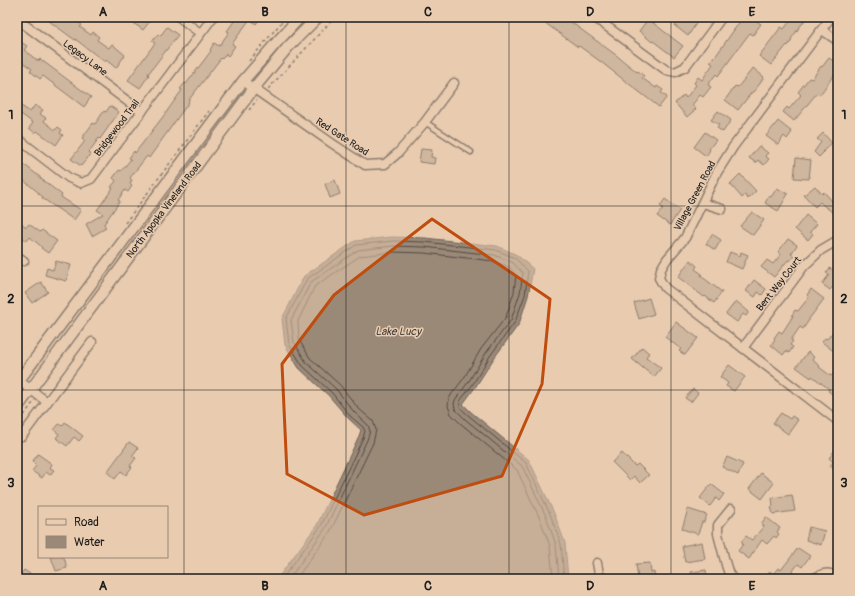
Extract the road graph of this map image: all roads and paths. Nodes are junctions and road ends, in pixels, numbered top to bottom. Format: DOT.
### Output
graph roads {
  1 [pos="178,17"];
  2 [pos="213,17"];
  3 [pos="300,17"];
  4 [pos="318,17"];
  5 [pos="335,17"];
  6 [pos="594,17"];
  7 [pos="722,17"];
  8 [pos="831,17"];
  9 [pos="17,19"];
  10 [pos="822,30"];
  11 [pos="200,34"];
  12 [pos="838,41"];
  13 [pos="243,80"];
  14 [pos="454,83"];
  15 [pos="258,91"];
  16 [pos="249,110"];
  17 [pos="142,112"];
  18 [pos="425,122"];
  19 [pos="17,138"];
  20 [pos="471,152"];
  21 [pos="703,203"];
  22 [pos="722,209"];
  23 [pos="838,240"];
  24 [pos="92,342"];
  25 [pos="743,348"];
  26 [pos="18,381"];
  27 [pos="35,392"];
  28 [pos="47,402"];
  29 [pos="17,408"];
  30 [pos="838,421"];
  31 [pos="17,425"];
  32 [pos="22,436"];
  33 [pos="731,509"];
  34 [pos="597,563"];
  35 [pos="838,578"];
  36 [pos="600,579"];
  37 [pos="734,579"];
  38 [pos="813,579"];
  1 -- 11 [label="street"];
  2 -- 11 [label="street, Bridgewood Trail"];
  3 -- 13 [label="street, North Apopka Vineland Road"];
  4 -- 15 [label="street, North Apopka Vineland Road"];
  5 -- 15 [label="path"];
  6 -- 7 [label="street"];
  8 -- 10 [label="street, Village Green Road"];
  9 -- 17 [label="street, Legacy Lane"];
  10 -- 12 [label="street"];
  10 -- 21 [label="street, Village Green Road"];
  11 -- 17 [label="street, Bridgewood Trail"];
  13 -- 15 [label="street, Red Gate Road"];
  13 -- 26 [label="street, North Apopka Vineland Road"];
  14 -- 18 [label="street, Red Gate Road"];
  15 -- 16 [label="path"];
  15 -- 18 [label="street, Red Gate Road"];
  15 -- 27 [label="street, North Apopka Vineland Road"];
  17 -- 19 [label="street, Bridgewood Trail"];
  18 -- 20 [label="lane"];
  21 -- 22 [label="street"];
  21 -- 25 [label="street, Village Green Road"];
  23 -- 25 [label="street, Bent Way Court"];
  24 -- 28 [label="street"];
  25 -- 30 [label="street, Village Green Road"];
  26 -- 27 [label="street"];
  27 -- 28 [label="street"];
  27 -- 29 [label="street, North Apopka Vineland Road"];
  27 -- 31 [label="path"];
  28 -- 32 [label="street"];
  33 -- 37 [label="street"];
  34 -- 36 [label="street"];
  35 -- 38 [label="street"];
}
